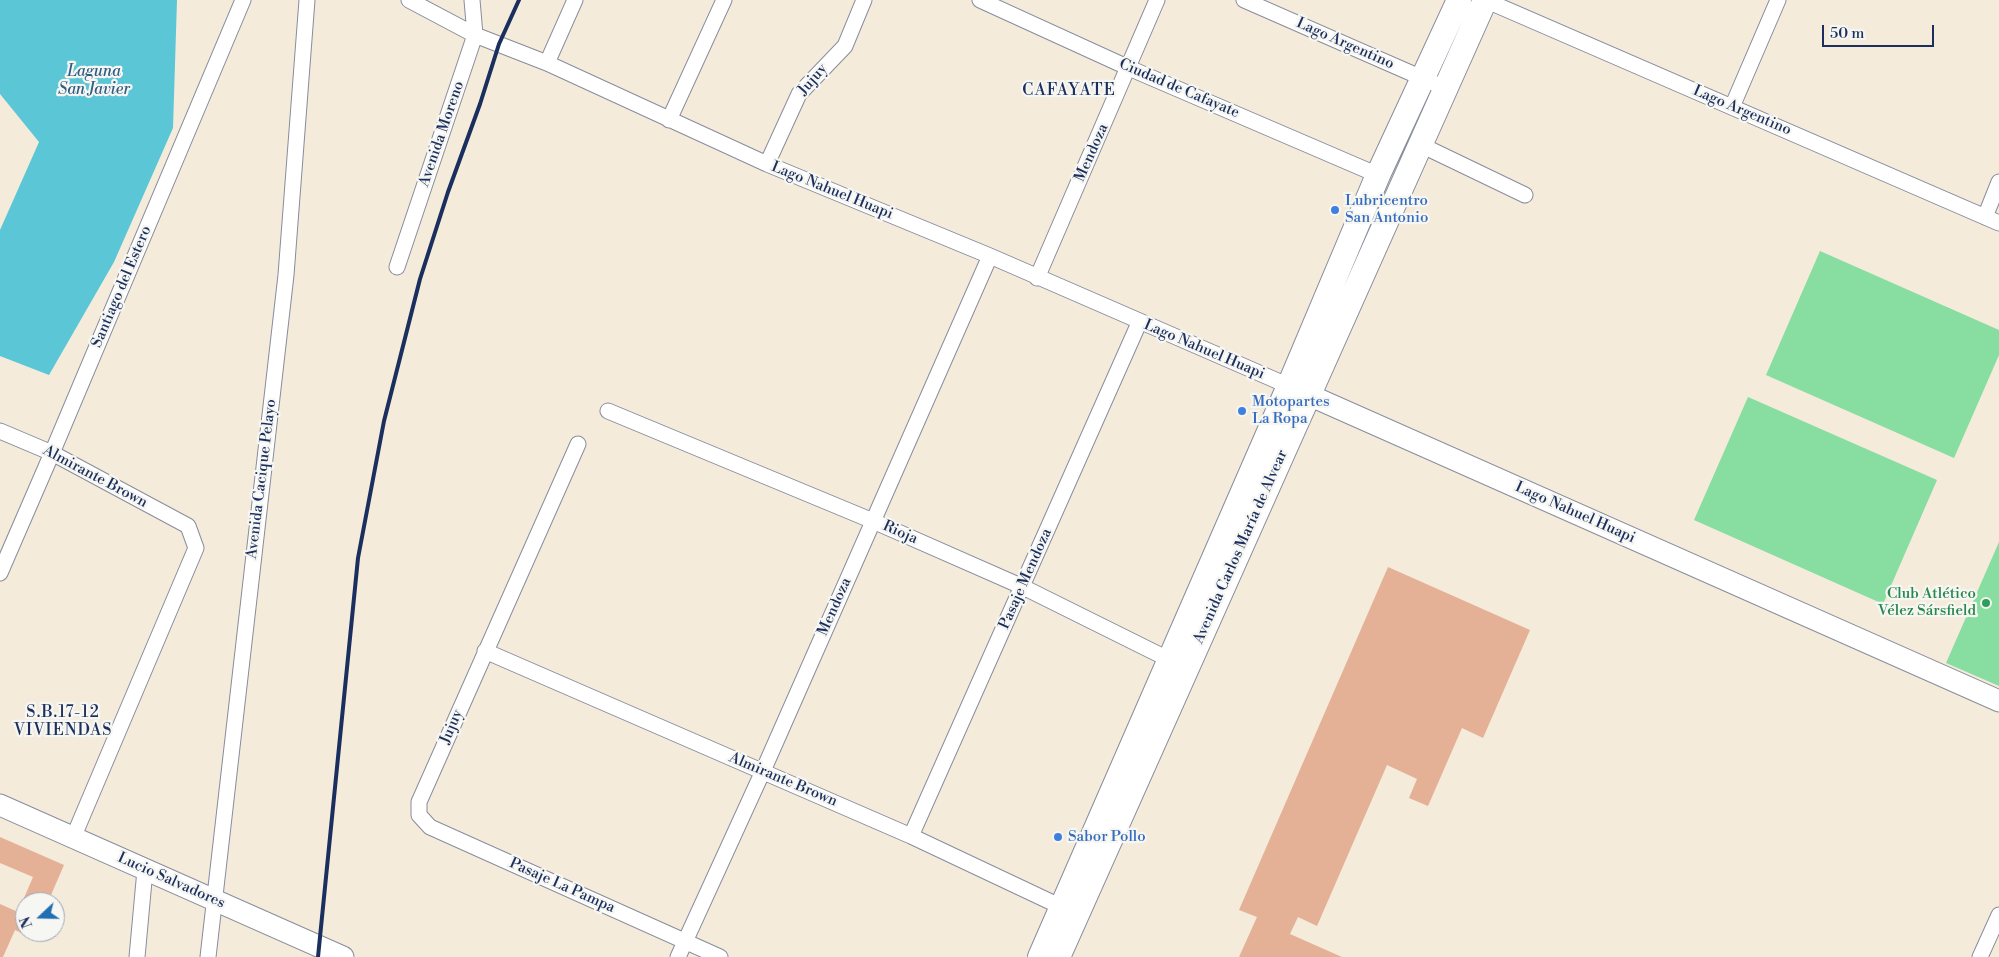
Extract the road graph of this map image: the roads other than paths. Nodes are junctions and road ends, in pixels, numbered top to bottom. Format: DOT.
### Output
graph roads {
  1 [pos="243,0"];
  2 [pos="307,0"];
  3 [pos="409,0"];
  4 [pos="472,0"];
  5 [pos="575,0"];
  6 [pos="724,0"];
  7 [pos="864,0"];
  8 [pos="980,0"];
  9 [pos="1157,0"];
  10 [pos="1244,0"];
  11 [pos="1459,0"];
  12 [pos="1485,0"];
  13 [pos="1778,0"];
  14 [pos="475,35"];
  15 [pos="547,63"];
  16 [pos="1129,68"];
  17 [pos="1423,78"];
  18 [pos="1445,88"];
  19 [pos="1732,107"];
  20 [pos="669,120"];
  21 [pos="1422,145"];
  22 [pos="766,164"];
  23 [pos="1378,174"];
  24 [pos="1999,182"];
  25 [pos="1525,195"];
  26 [pos="1985,217"];
  27 [pos="1999,223"];
  28 [pos="990,256"];
  29 [pos="397,267"];
  30 [pos="1037,278"];
  31 [pos="1139,323"];
  32 [pos="1299,391"];
  33 [pos="608,411"];
  34 [pos="0,431"];
  35 [pos="578,444"];
  36 [pos="52,453"];
  37 [pos="873,521"];
  38 [pos="0,573"];
  39 [pos="1023,587"];
  40 [pos="484,651"];
  41 [pos="1178,664"];
  42 [pos="1999,700"];
  43 [pos="763,771"];
  44 [pos="419,802"];
  45 [pos="0,806"];
  46 [pos="911,836"];
  47 [pos="73,838"];
  48 [pos="145,870"];
  49 [pos="214,900"];
  50 [pos="1070,911"];
  51 [pos="1999,914"];
  52 [pos="685,941"];
  53 [pos="1057,956"];
  54 [pos="137,957"];
  55 [pos="208,957"];
  56 [pos="343,957"];
  57 [pos="678,957"];
  58 [pos="720,957"];
  59 [pos="1980,957"];
  1 -- 36 [label="street, Santiago del Estero"];
  2 -- 49 [label="street, Avenida Cacique Pelayo"];
  3 -- 14 [label="street, Lago Nahuel Huapi"];
  4 -- 14 [label="street, Avenida Moreno"];
  5 -- 15 [label="street"];
  6 -- 20 [label="street"];
  7 -- 22 [label="street, Jujuy"];
  8 -- 16 [label="street, Ciudad de Cafayate"];
  9 -- 16 [label="street, Mendoza"];
  10 -- 17 [label="street, Lago Argentino"];
  11 -- 17 [label="main road, Avenida Carlos María de Alvear"];
  12 -- 18 [label="main road, Avenida Carlos María de Alvear"];
  12 -- 19 [label="street, Lago Argentino"];
  13 -- 19 [label="street"];
  14 -- 15 [label="street, Lago Nahuel Huapi"];
  14 -- 29 [label="street, Avenida Moreno"];
  15 -- 20 [label="street, Lago Nahuel Huapi"];
  16 -- 23 [label="street, Ciudad de Cafayate"];
  16 -- 30 [label="street, Mendoza"];
  17 -- 18 [label="street, Lago Argentino"];
  17 -- 23 [label="main road, Avenida Carlos María de Alvear"];
  18 -- 21 [label="main road, Avenida Carlos María de Alvear"];
  19 -- 26 [label="street, Lago Argentino"];
  20 -- 22 [label="street, Lago Nahuel Huapi"];
  21 -- 25 [label="street"];
  21 -- 32 [label="main road, Avenida Carlos María de Alvear"];
  22 -- 28 [label="street, Lago Nahuel Huapi"];
  23 -- 32 [label="main road, Avenida Carlos María de Alvear"];
  24 -- 26 [label="street"];
  26 -- 27 [label="street, Lago Argentino"];
  28 -- 30 [label="street, Lago Nahuel Huapi"];
  28 -- 37 [label="street, Mendoza"];
  30 -- 31 [label="street, Lago Nahuel Huapi"];
  31 -- 32 [label="street, Lago Nahuel Huapi"];
  31 -- 39 [label="street, Pasaje Mendoza"];
  32 -- 41 [label="main road, Avenida Carlos María de Alvear"];
  32 -- 42 [label="main road, Lago Nahuel Huapi"];
  33 -- 37 [label="street, Rioja"];
  34 -- 36 [label="street, Almirante Brown"];
  35 -- 40 [label="street, Jujuy"];
  36 -- 38 [label="street, Santiago del Estero"];
  36 -- 47 [label="street, Almirante Brown"];
  37 -- 39 [label="street, Rioja"];
  37 -- 43 [label="street, Mendoza"];
  39 -- 41 [label="street, Rioja"];
  39 -- 46 [label="street, Pasaje Mendoza"];
  40 -- 43 [label="street, Almirante Brown"];
  40 -- 44 [label="street, Jujuy"];
  41 -- 50 [label="main road, Avenida Carlos María de Alvear"];
  43 -- 46 [label="street, Almirante Brown"];
  43 -- 52 [label="street, Mendoza"];
  44 -- 52 [label="street, Pasaje La Pampa"];
  45 -- 47 [label="main road, Lucio Salvadores"];
  46 -- 50 [label="street, Almirante Brown"];
  47 -- 48 [label="main road, Lucio Salvadores"];
  48 -- 49 [label="main road, Lucio Salvadores"];
  48 -- 54 [label="street"];
  49 -- 55 [label="street, Avenida Cacique Pelayo"];
  49 -- 56 [label="main road, Lucio Salvadores"];
  50 -- 53 [label="main road, Avenida Carlos María de Alvear"];
  51 -- 59 [label="street"];
  52 -- 57 [label="street, Mendoza"];
  52 -- 58 [label="street, Pasaje La Pampa"];
}
